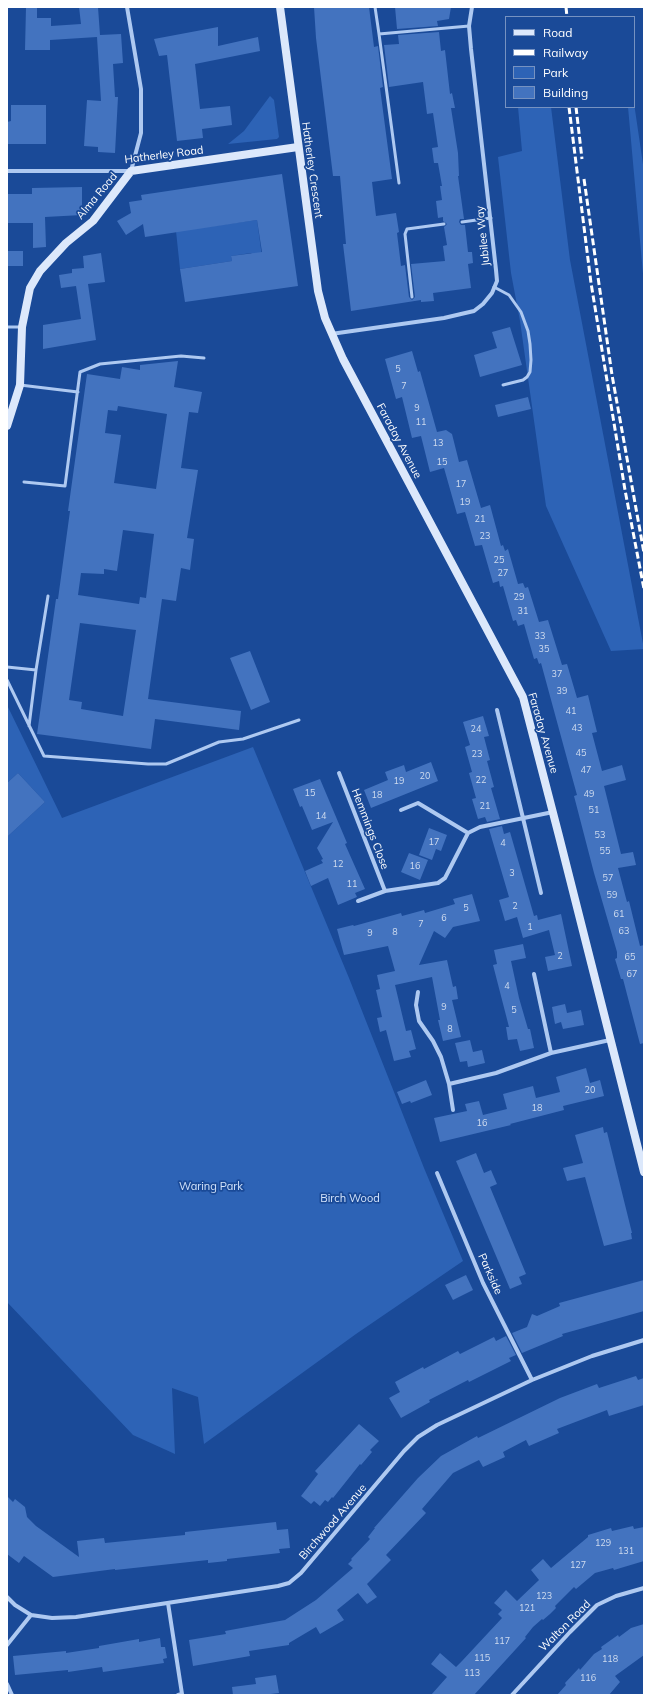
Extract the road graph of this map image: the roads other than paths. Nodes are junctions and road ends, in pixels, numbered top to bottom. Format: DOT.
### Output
graph roads {
  1 [pos="127,7"];
  2 [pos="280,7"];
  3 [pos="375,7"];
  4 [pos="472,7"];
  5 [pos="469,26"];
  6 [pos="379,34"];
  7 [pos="298,147"];
  8 [pos="7,171"];
  9 [pos="131,171"];
  10 [pos="398,183"];
  11 [pos="491,218"];
  12 [pos="462,222"];
  13 [pos="444,224"];
  14 [pos="494,287"];
  15 [pos="412,297"];
  16 [pos="7,327"];
  17 [pos="22,327"];
  18 [pos="332,334"];
  19 [pos="204,358"];
  20 [pos="20,385"];
  21 [pos="503,385"];
  22 [pos="78,392"];
  23 [pos="7,426"];
  24 [pos="24,482"];
  25 [pos="48,596"];
  26 [pos="7,667"];
  27 [pos="36,670"];
  28 [pos="7,680"];
  29 [pos="497,710"];
  30 [pos="299,720"];
  31 [pos="29,726"];
  32 [pos="339,774"];
  33 [pos="401,810"];
  34 [pos="553,812"];
  35 [pos="523,819"];
  36 [pos="468,833"];
  37 [pos="385,891"];
  38 [pos="541,894"];
  39 [pos="358,901"];
  40 [pos="534,974"];
  41 [pos="418,992"];
  42 [pos="610,1040"];
  43 [pos="551,1054"];
  44 [pos="449,1084"];
  45 [pos="453,1110"];
  46 [pos="644,1172"];
  47 [pos="437,1173"];
  48 [pos="644,1340"];
  49 [pos="532,1380"];
  50 [pos="644,1588"];
  51 [pos="7,1597"];
  52 [pos="168,1603"];
  53 [pos="31,1614"];
  54 [pos="7,1645"];
  55 [pos="7,1684"];
  56 [pos="12,1695"];
  57 [pos="178,1695"];
  58 [pos="512,1695"];
  1 -- 9 [label="street, Alma Road"];
  2 -- 7 [label="street, Hatherley Crescent"];
  3 -- 6 [label="lane"];
  4 -- 5 [label="street, Jubilee Way"];
  5 -- 6 [label="lane"];
  5 -- 11 [label="street, Jubilee Way"];
  6 -- 10 [label="lane"];
  7 -- 9 [label="street, Hatherley Road"];
  7 -- 18 [label="street, Hatherley Crescent"];
  8 -- 9 [label="street, Hatherley Road"];
  9 -- 17 [label="street, Alma Road"];
  11 -- 12 [label="lane"];
  11 -- 14 [label="street, Jubilee Way"];
  13 -- 15 [label="lane"];
  14 -- 18 [label="street, Jubilee Way"];
  14 -- 21 [label="lane"];
  16 -- 17 [label="lane"];
  17 -- 20 [label="street, Alma Road"];
  18 -- 34 [label="street, Faraday Avenue"];
  19 -- 22 [label="lane"];
  20 -- 22 [label="lane"];
  20 -- 23 [label="street, Alma Road"];
  22 -- 24 [label="lane"];
  25 -- 27 [label="lane"];
  26 -- 27 [label="lane"];
  27 -- 31 [label="lane"];
  28 -- 31 [label="lane"];
  29 -- 35 [label="street"];
  30 -- 31 [label="lane"];
  32 -- 37 [label="street, Hemmings Close"];
  33 -- 36 [label="street"];
  34 -- 35 [label="street"];
  34 -- 42 [label="street, Faraday Avenue"];
  35 -- 36 [label="street"];
  35 -- 38 [label="street"];
  36 -- 37 [label="street"];
  37 -- 39 [label="street"];
  40 -- 43 [label="street"];
  41 -- 44 [label="street"];
  42 -- 43 [label="street"];
  42 -- 46 [label="street, Faraday Avenue"];
  43 -- 44 [label="street"];
  44 -- 45 [label="street"];
  47 -- 49 [label="street, Parkside"];
  48 -- 49 [label="street, Birchwood Avenue"];
  49 -- 52 [label="street, Birchwood Avenue"];
  50 -- 58 [label="street, Walton Road"];
  51 -- 53 [label="street, Birchwood Avenue"];
  52 -- 53 [label="street, Birchwood Avenue"];
  52 -- 57 [label="street"];
  53 -- 54 [label="street"];
  55 -- 56 [label="street"];
}
